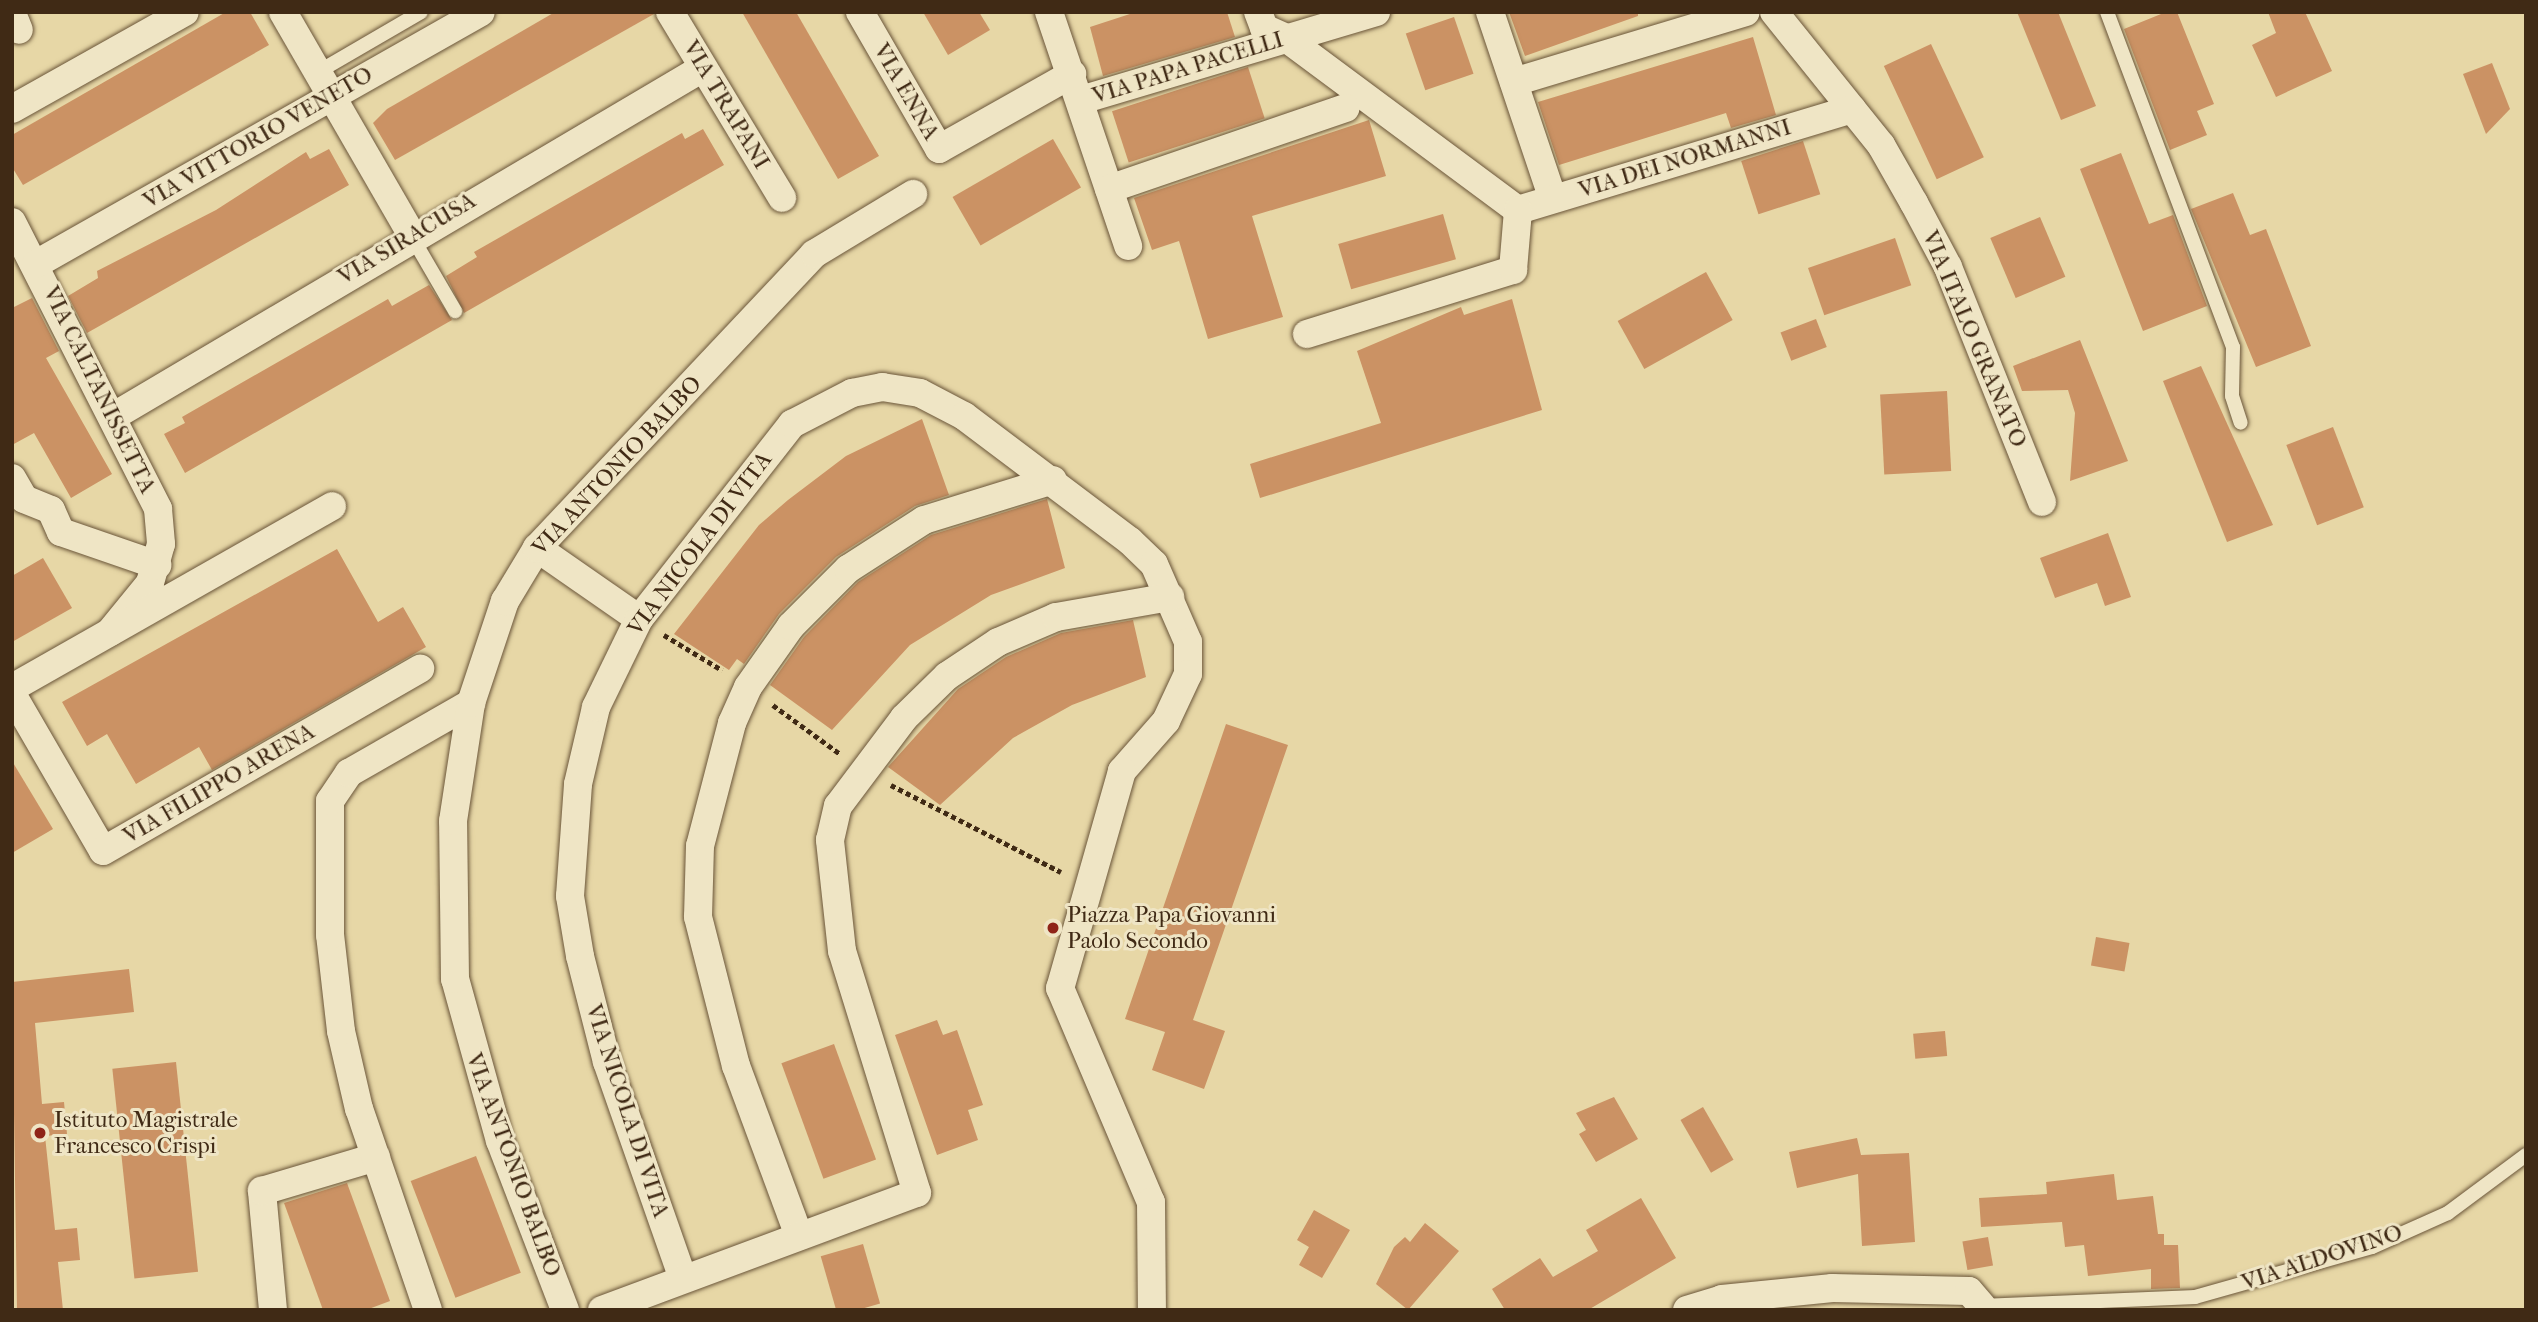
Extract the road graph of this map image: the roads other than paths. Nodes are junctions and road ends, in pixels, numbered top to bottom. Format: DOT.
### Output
graph roads {
  1 [pos="185,12"];
  2 [pos="283,12"];
  3 [pos="421,12"];
  4 [pos="481,12"];
  5 [pos="670,12"];
  6 [pos="860,12"];
  7 [pos="1258,12"];
  8 [pos="1376,12"];
  9 [pos="1490,12"];
  10 [pos="1746,12"];
  11 [pos="1774,12"];
  12 [pos="2107,12"];
  13 [pos="1052,13"];
  14 [pos="1286,38"];
  15 [pos="703,68"];
  16 [pos="1072,74"];
  17 [pos="1514,82"];
  18 [pos="324,84"];
  19 [pos="1081,100"];
  20 [pos="1346,108"];
  21 [pos="1852,109"];
  22 [pos="12,110"];
  23 [pos="1109,189"];
  24 [pos="913,194"];
  25 [pos="782,198"];
  26 [pos="1553,199"];
  27 [pos="1518,210"];
  28 [pos="12,222"];
  29 [pos="411,235"];
  30 [pos="1128,247"];
  31 [pos="36,264"];
  32 [pos="455,311"];
  33 [pos="1307,334"];
  34 [pos="114,416"];
  35 [pos="2241,423"];
  36 [pos="12,478"];
  37 [pos="1053,480"];
  38 [pos="2042,502"];
  39 [pos="332,506"];
  40 [pos="537,548"];
  41 [pos="157,565"];
  42 [pos="1170,597"];
  43 [pos="639,619"];
  44 [pos="110,632"];
  45 [pos="420,668"];
  46 [pos="12,688"];
  47 [pos="12,694"];
  48 [pos="471,703"];
  49 [pos="2526,1155"];
  50 [pos="376,1157"];
  51 [pos="799,1236"];
  52 [pos="682,1276"];
  53 [pos="1982,1306"];
  54 [pos="273,1310"];
  55 [pos="428,1310"];
  56 [pos="565,1310"];
  57 [pos="601,1310"];
  58 [pos="1152,1310"];
  59 [pos="1686,1310"];
  1 -- 22 [label="street"];
  2 -- 18 [label="street"];
  3 -- 18 [label="lane"];
  4 -- 18 [label="street, VIA VITTORIO VENETO"];
  5 -- 15 [label="street, VIA TRAPANI"];
  6 -- 16 [label="street, VIA ENNA"];
  7 -- 14 [label="street"];
  8 -- 14 [label="street, VIA PAPA PACELLI"];
  9 -- 17 [label="street"];
  10 -- 17 [label="street"];
  11 -- 21 [label="street, VIA ITALO GRANATO"];
  12 -- 35 [label="lane"];
  13 -- 16 [label="street"];
  14 -- 19 [label="street, VIA PAPA PACELLI"];
  14 -- 27 [label="street"];
  15 -- 25 [label="street, VIA TRAPANI"];
  15 -- 29 [label="street, VIA SIRACUSA"];
  16 -- 19 [label="street"];
  17 -- 26 [label="street"];
  18 -- 29 [label="street"];
  18 -- 31 [label="street, VIA VITTORIO VENETO"];
  19 -- 23 [label="street"];
  20 -- 23 [label="street"];
  21 -- 26 [label="street, VIA DEI NORMANNI"];
  21 -- 38 [label="street, VIA ITALO GRANATO"];
  23 -- 30 [label="street"];
  24 -- 40 [label="street, VIA ANTONIO BALBO"];
  26 -- 27 [label="street, VIA DEI NORMANNI"];
  27 -- 33 [label="street"];
  28 -- 31 [label="street, VIA CALTANISSETTA"];
  29 -- 32 [label="lane"];
  29 -- 34 [label="street, VIA SIRACUSA"];
  31 -- 34 [label="street, VIA CALTANISSETTA"];
  34 -- 41 [label="street, VIA CALTANISSETTA"];
  36 -- 41 [label="street"];
  37 -- 42 [label="street, VIA NICOLA DI VITA"];
  37 -- 43 [label="street, VIA NICOLA DI VITA"];
  37 -- 51 [label="street"];
  39 -- 44 [label="street"];
  40 -- 43 [label="street"];
  40 -- 48 [label="street, VIA ANTONIO BALBO"];
  41 -- 44 [label="street, VIA CALTANISSETTA"];
  42 -- 51 [label="street"];
  42 -- 58 [label="street"];
  43 -- 52 [label="street, VIA NICOLA DI VITA"];
  44 -- 46 [label="street"];
  45 -- 47 [label="street, VIA FILIPPO ARENA"];
  48 -- 50 [label="street"];
  48 -- 56 [label="street, VIA ANTONIO BALBO"];
  49 -- 53 [label="lane, VIA ALDOVINO"];
  50 -- 54 [label="street"];
  50 -- 55 [label="street"];
  51 -- 52 [label="street"];
  52 -- 57 [label="street"];
  53 -- 59 [label="street, VIA ALDOVINO"];
}
